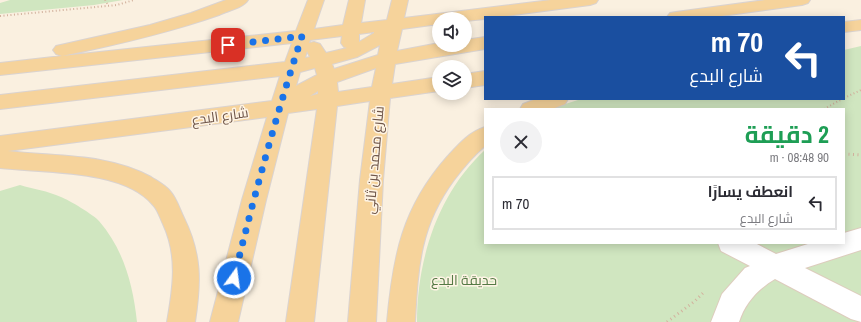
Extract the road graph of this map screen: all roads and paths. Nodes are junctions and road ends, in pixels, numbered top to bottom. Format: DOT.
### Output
graph roads {
  1 [pos="105,0"];
  2 [pos="134,0"];
  3 [pos="240,0"];
  4 [pos="316,0"];
  5 [pos="357,0"];
  6 [pos="400,0"];
  7 [pos="590,0"];
  8 [pos="802,0"];
  9 [pos="108,5"];
  10 [pos="472,15"];
  11 [pos="0,16"];
  12 [pos="683,16"];
  13 [pos="432,21"];
  14 [pos="393,25"];
  15 [pos="861,25"];
  16 [pos="845,27"];
  17 [pos="351,30"];
  18 [pos="302,36"];
  19 [pos="484,43"];
  20 [pos="386,59"];
  21 [pos="353,61"];
  22 [pos="0,64"];
  23 [pos="291,68"];
  24 [pos="0,69"];
  25 [pos="484,78"];
  26 [pos="326,80"];
  27 [pos="472,80"];
  28 [pos="432,85"];
  29 [pos="861,90"];
  30 [pos="380,92"];
  31 [pos="845,97"];
  32 [pos="555,100"];
  33 [pos="840,100"];
  34 [pos="0,102"];
  35 [pos="279,108"];
  36 [pos="533,108"];
  37 [pos="826,108"];
  38 [pos="484,136"];
  39 [pos="0,144"];
  40 [pos="845,154"];
  41 [pos="861,155"];
  42 [pos="0,159"];
  43 [pos="861,240"];
  44 [pos="732,244"];
  45 [pos="775,266"];
  46 [pos="861,310"];
  47 [pos="181,322"];
  48 [pos="224,322"];
  49 [pos="300,322"];
  50 [pos="362,322"];
  51 [pos="401,322"];
  52 [pos="725,322"];
  1 -- 9 [label="path"];
  2 -- 9 [label="path"];
  3 -- 22 [label="main road"];
  4 -- 18 [label="main road"];
  5 -- 17 [label="main road"];
  6 -- 14 [label="main road, شارع محمد بن ثاني"];
  7 -- 10 [label="main road"];
  8 -- 12 [label="main road"];
  9 -- 11 [label="path"];
  13 -- 14 [label="main road"];
  14 -- 17 [label="main road"];
  14 -- 20 [label="main road, شارع محمد بن ثاني"];
  14 -- 21 [label="main road"];
  15 -- 16 [label="main road"];
  17 -- 18 [label="main road"];
  17 -- 21 [label="main road"];
  18 -- 23 [label="main road"];
  18 -- 24 [label="main road"];
  18 -- 26 [label="main road"];
  19 -- 20 [label="main road"];
  20 -- 21 [label="main road"];
  20 -- 30 [label="main road, شارع محمد بن ثاني"];
  21 -- 26 [label="main road"];
  21 -- 30 [label="main road"];
  23 -- 26 [label="main road"];
  23 -- 34 [label="main road"];
  23 -- 35 [label="main road"];
  25 -- 27 [label="main road"];
  26 -- 30 [label="main road, شارع البدع"];
  26 -- 35 [label="main road, شارع البدع"];
  26 -- 49 [label="main road"];
  28 -- 30 [label="main road, شارع البدع"];
  29 -- 31 [label="path"];
  30 -- 50 [label="main road, شارع محمد بن ثاني"];
  32 -- 36 [label="main road"];
  33 -- 37 [label="path"];
  35 -- 39 [label="main road, شارع البدع"];
  35 -- 48 [label="main road"];
  38 -- 51 [label="main road"];
  40 -- 41 [label="path"];
  42 -- 47 [label="main road"];
  43 -- 45 [label="street"];
  44 -- 45 [label="street"];
  45 -- 46 [label="street"];
  45 -- 52 [label="street"];
}
